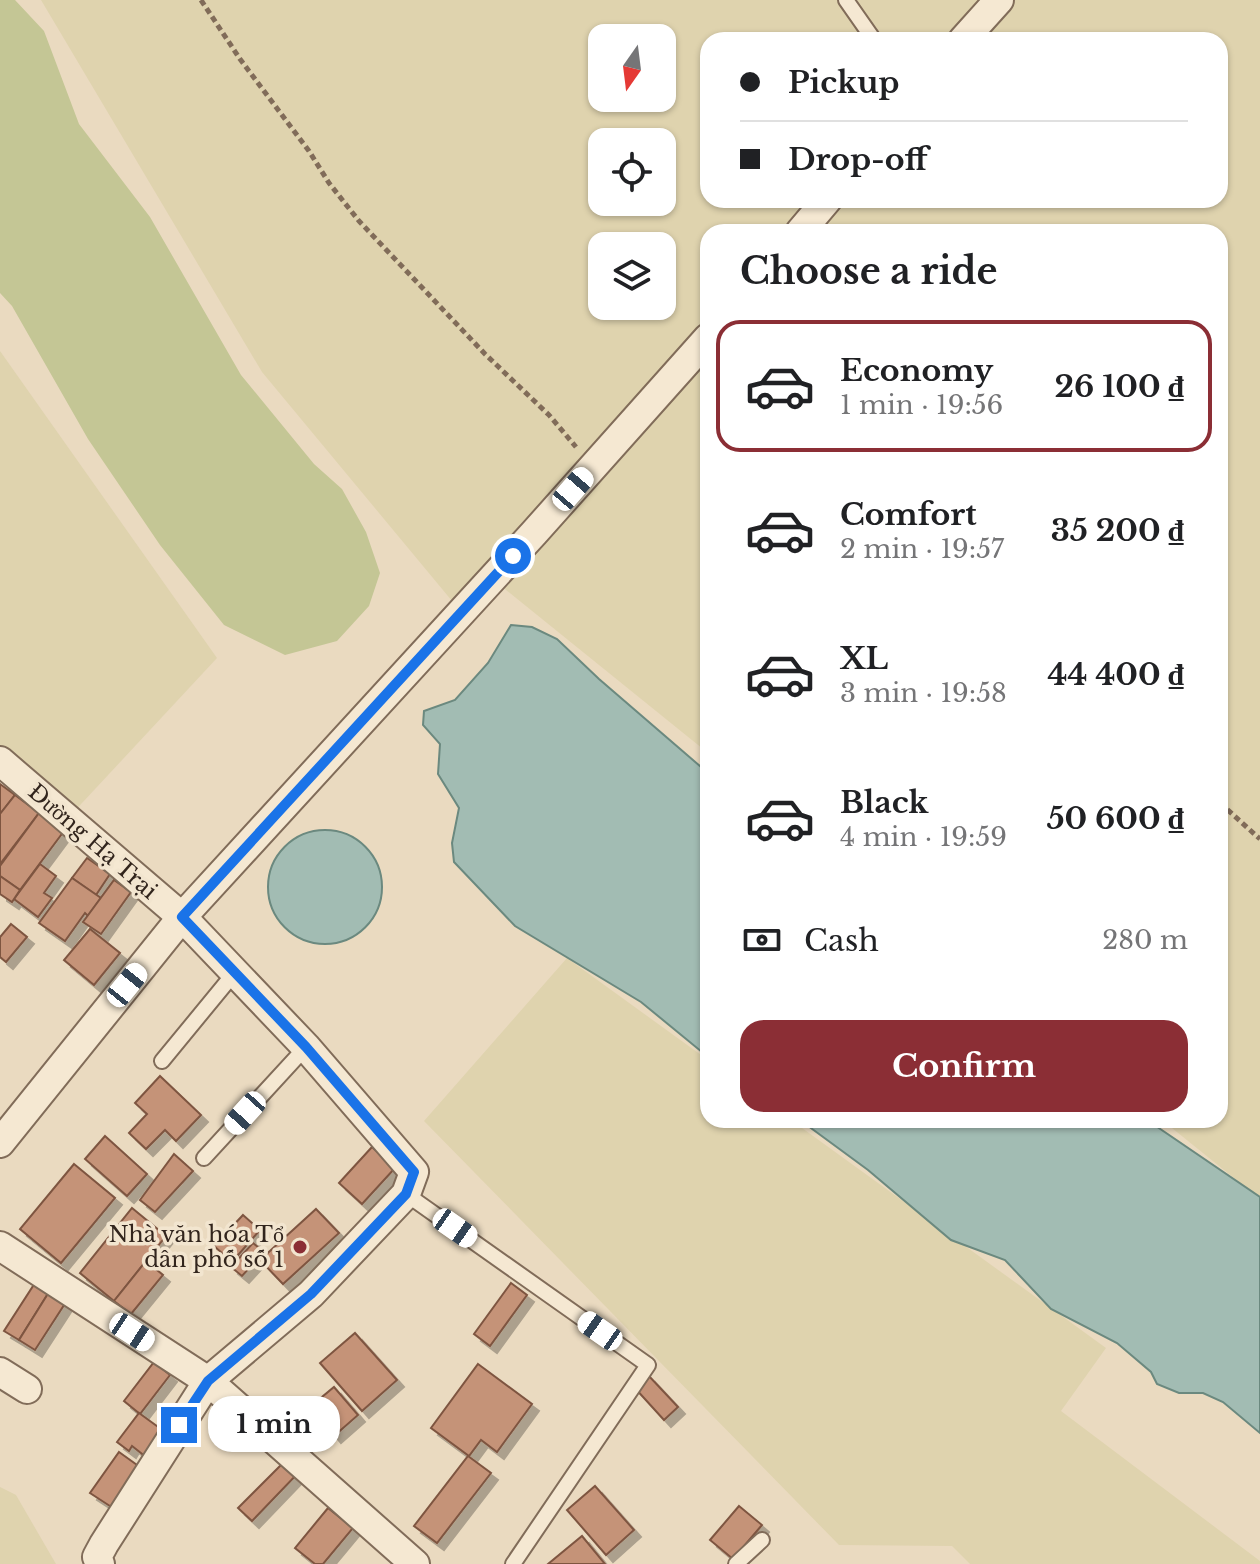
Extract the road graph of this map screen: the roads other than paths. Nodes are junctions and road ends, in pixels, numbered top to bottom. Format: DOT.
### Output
graph roads {
  1 [pos="846,0"];
  2 [pos="999,0"];
  3 [pos="868,32"];
  4 [pos="970,32"];
  5 [pos="820,208"];
  6 [pos="807,224"];
  7 [pos="700,347"];
  8 [pos="0,761"];
  9 [pos="182,917"];
  10 [pos="236,971"];
  11 [pos="306,1047"];
  12 [pos="162,1061"];
  13 [pos="0,1143"];
  14 [pos="204,1158"];
  15 [pos="406,1194"];
  16 [pos="0,1246"];
  17 [pos="0,1372"];
  18 [pos="208,1381"];
  19 [pos="27,1389"];
  20 [pos="762,1540"];
  21 [pos="100,1564"];
  22 [pos="415,1564"];
  23 [pos="513,1564"];
  24 [pos="736,1564"];
  1 -- 3 [label="lane"];
  2 -- 4 [label="street"];
  5 -- 6 [label="street"];
  7 -- 9 [label="street"];
  8 -- 9 [label="street, Đường Hạ Trại"];
  9 -- 10 [label="street, Đường Hạ Trại"];
  9 -- 13 [label="street"];
  10 -- 11 [label="street, Đường Hạ Trại"];
  10 -- 12 [label="lane"];
  11 -- 14 [label="lane"];
  11 -- 15 [label="street, Đường Hạ Trại"];
  15 -- 18 [label="street"];
  15 -- 23 [label="lane"];
  16 -- 18 [label="street"];
  17 -- 19 [label="street"];
  18 -- 21 [label="street"];
  18 -- 22 [label="street"];
  20 -- 24 [label="lane"];
}
